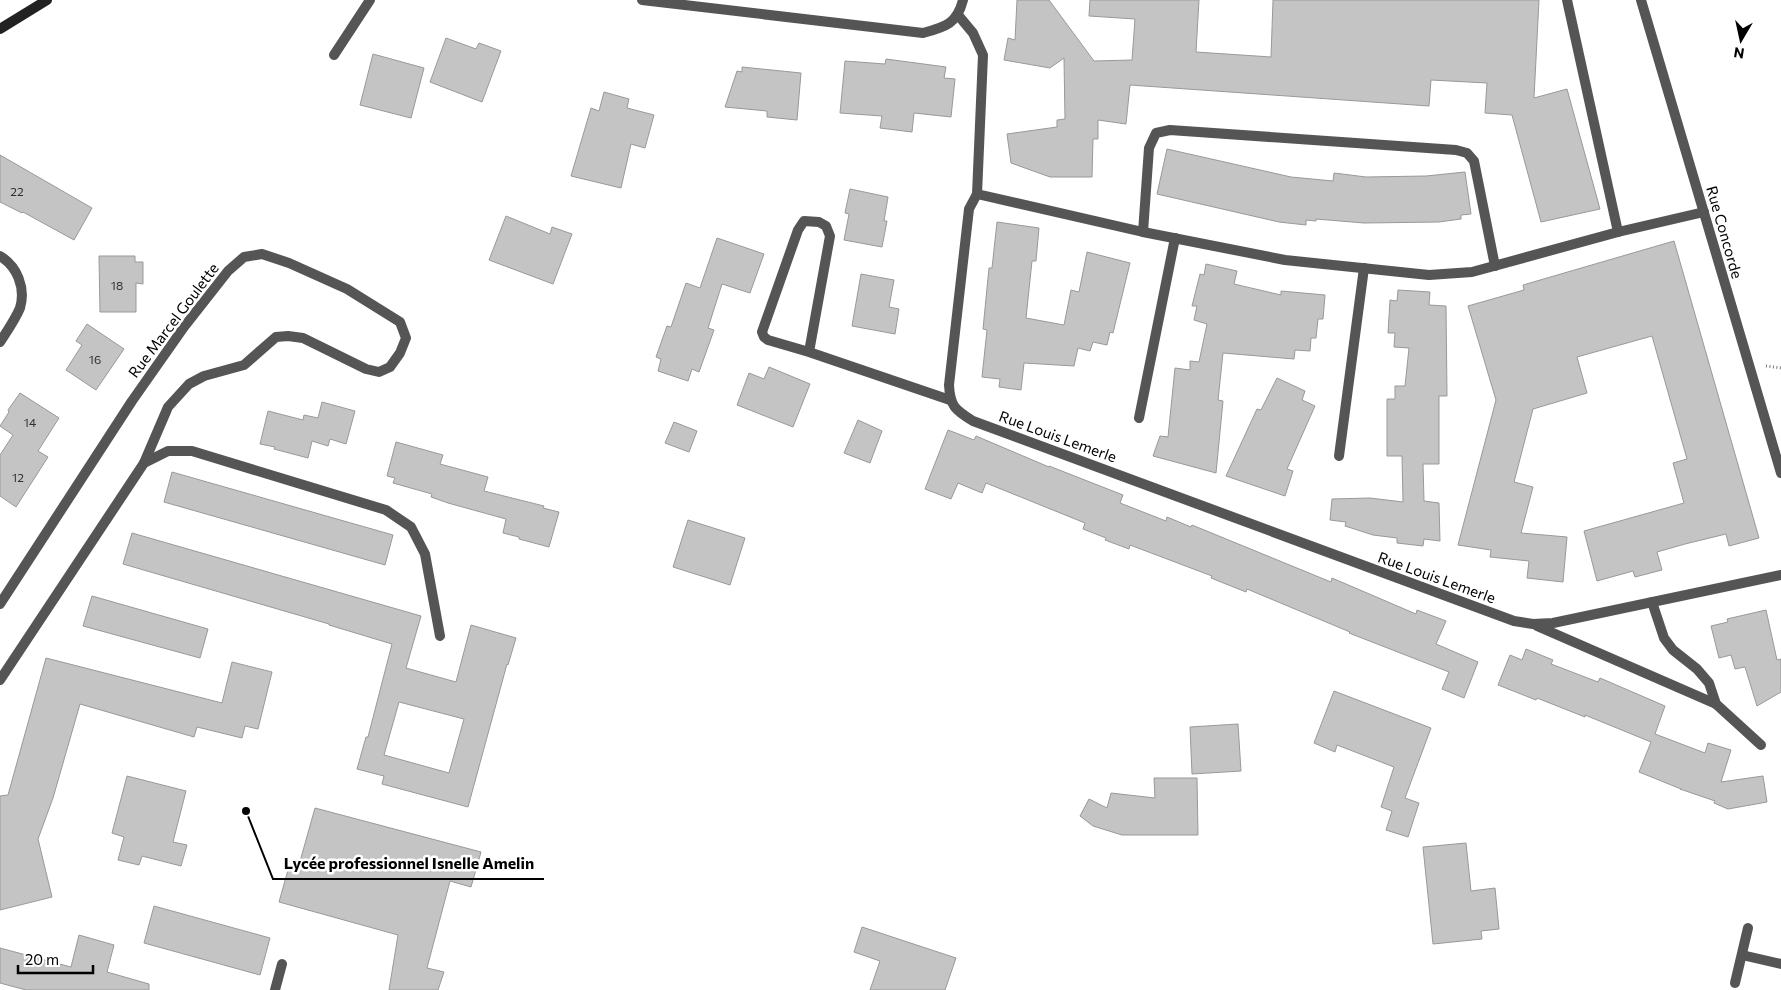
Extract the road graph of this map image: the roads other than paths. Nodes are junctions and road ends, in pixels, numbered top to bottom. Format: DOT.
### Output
graph roads {
  1 [pos="47,0"];
  2 [pos="370,0"];
  3 [pos="642,0"];
  4 [pos="963,0"];
  5 [pos="1567,0"];
  6 [pos="1641,0"];
  7 [pos="958,15"];
  8 [pos="0,29"];
  9 [pos="334,55"];
  10 [pos="977,194"];
  11 [pos="1704,212"];
  12 [pos="1143,232"];
  13 [pos="1618,232"];
  14 [pos="1175,238"];
  15 [pos="0,256"];
  16 [pos="1495,266"];
  17 [pos="1364,268"];
  18 [pos="0,342"];
  19 [pos="810,352"];
  20 [pos="950,400"];
  21 [pos="1139,418"];
  22 [pos="1339,456"];
  23 [pos="144,463"];
  24 [pos="1781,473"];
  25 [pos="1781,575"];
  26 [pos="1652,602"];
  27 [pos="0,604"];
  28 [pos="1533,624"];
  29 [pos="440,636"];
  30 [pos="0,680"];
  31 [pos="1716,704"];
  32 [pos="1761,745"];
  33 [pos="1748,928"];
  34 [pos="1742,955"];
  35 [pos="282,964"];
  36 [pos="1781,964"];
  37 [pos="1736,983"];
  38 [pos="275,990"];
  1 -- 8 [label="main road"];
  2 -- 9 [label="street"];
  3 -- 7 [label="street"];
  4 -- 7 [label="street"];
  5 -- 13 [label="street"];
  6 -- 11 [label="street, Rue Concorde"];
  7 -- 10 [label="street"];
  10 -- 12 [label="street"];
  10 -- 20 [label="street"];
  11 -- 13 [label="street"];
  11 -- 24 [label="street, Rue Concorde"];
  12 -- 14 [label="street"];
  12 -- 16 [label="street"];
  13 -- 16 [label="street"];
  14 -- 17 [label="street"];
  14 -- 21 [label="street"];
  15 -- 18 [label="street"];
  16 -- 17 [label="street"];
  17 -- 22 [label="street"];
  19 -- 19 [label="street"];
  19 -- 20 [label="street"];
  20 -- 28 [label="street, Rue Louis Lemerle"];
  23 -- 27 [label="street, Rue Marcel Goulette"];
  23 -- 29 [label="street"];
  23 -- 30 [label="street"];
  25 -- 26 [label="street, Rue Louis Lemerle"];
  26 -- 28 [label="street, Rue Louis Lemerle"];
  26 -- 31 [label="street, Rue Louis Lemerle"];
  28 -- 31 [label="street, Rue Louis Lemerle"];
  31 -- 32 [label="street, Rue Louis Lemerle"];
  33 -- 34 [label="street"];
  34 -- 36 [label="street"];
  34 -- 37 [label="street"];
  35 -- 38 [label="street"];
}
